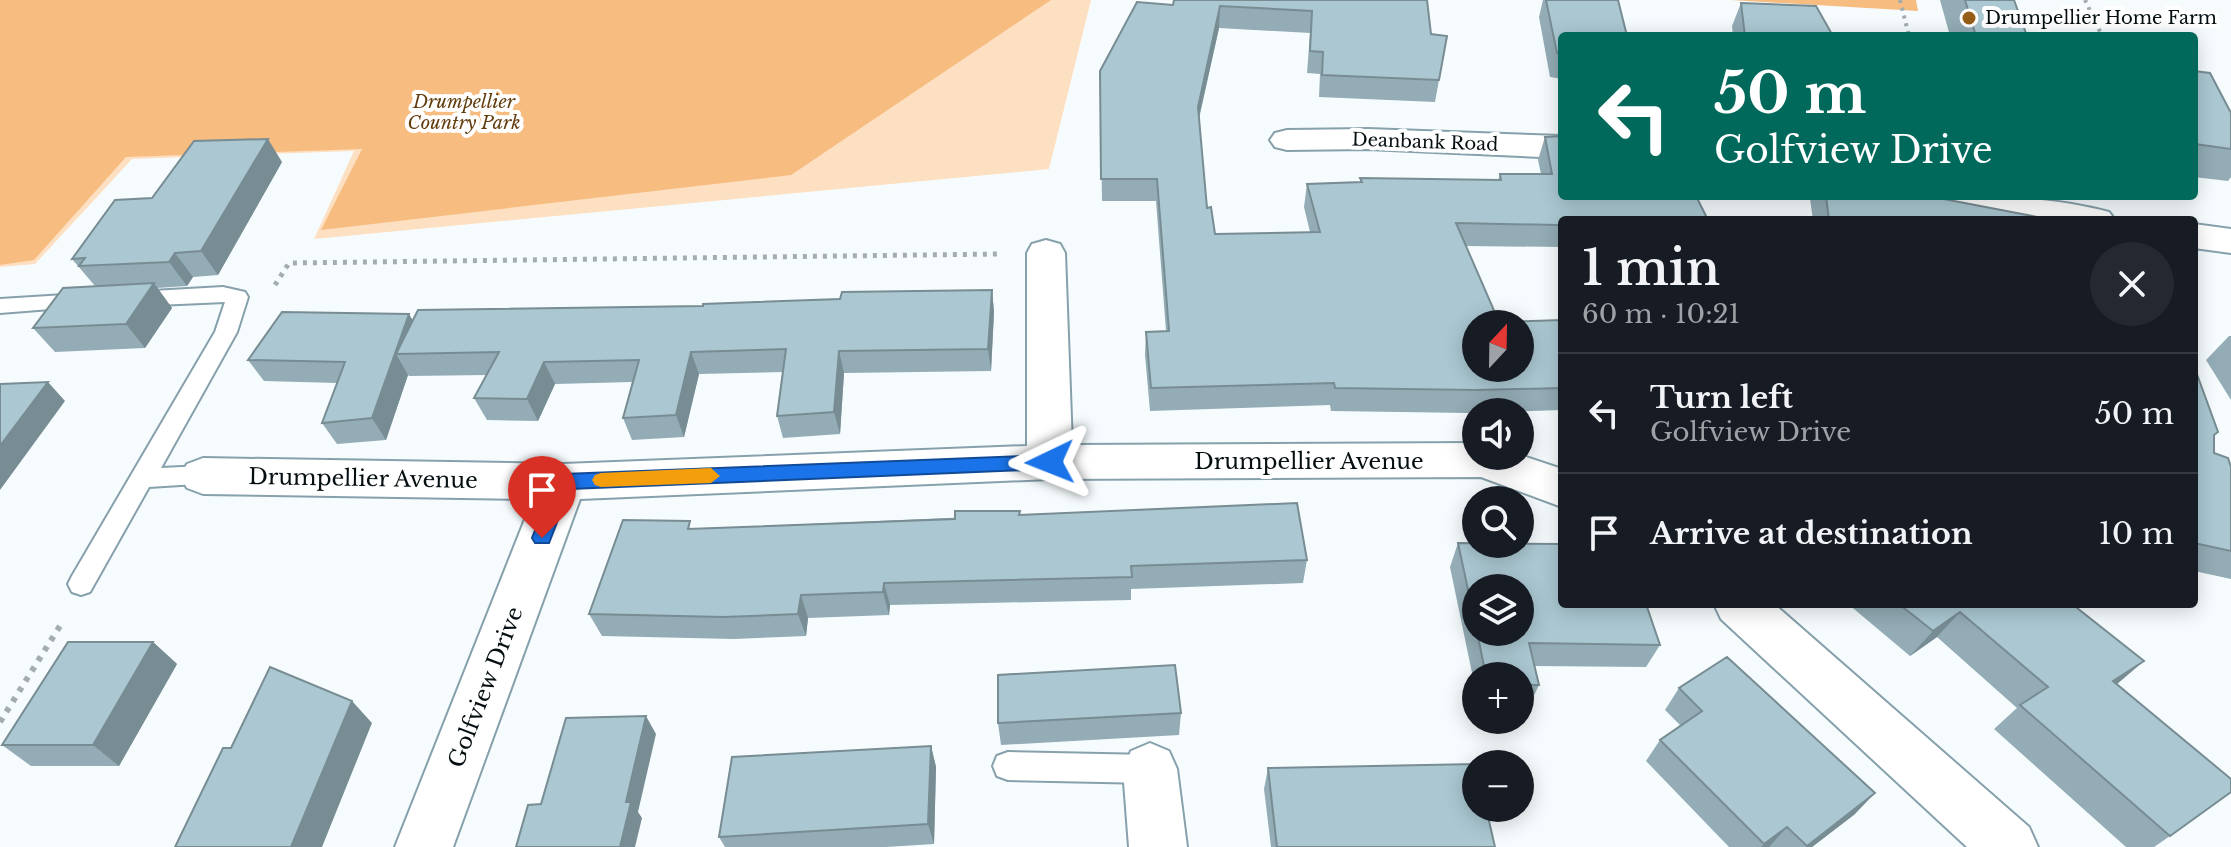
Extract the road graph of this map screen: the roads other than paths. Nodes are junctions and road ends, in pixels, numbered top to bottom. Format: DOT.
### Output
graph roads {
  1 [pos="1287,140"];
  2 [pos="1558,147"];
  3 [pos="1971,200"];
  4 [pos="2071,216"];
  5 [pos="2198,237"];
  6 [pos="2231,241"];
  7 [pos="1046,253"];
  8 [pos="0,306"];
  9 [pos="1050,462"];
  10 [pos="203,476"];
  11 [pos="141,478"];
  12 [pos="563,482"];
  13 [pos="1558,487"];
  14 [pos="81,584"];
  15 [pos="1743,608"];
  16 [pos="1008,766"];
  17 [pos="1150,769"];
  18 [pos="424,847"];
  19 [pos="1158,847"];
  20 [pos="2009,847"];
  1 -- 2 [label="street, Deanbank Road"];
  3 -- 4 [label="street"];
  5 -- 6 [label="street"];
  7 -- 9 [label="street"];
  8 -- 11 [label="lane"];
  9 -- 12 [label="street, Drumpellier Avenue"];
  9 -- 13 [label="street, Drumpellier Avenue"];
  10 -- 11 [label="lane"];
  10 -- 12 [label="street, Drumpellier Avenue"];
  11 -- 14 [label="lane"];
  12 -- 18 [label="street, Golfview Drive"];
  15 -- 20 [label="street"];
  16 -- 17 [label="lane"];
  17 -- 19 [label="street"];
}
